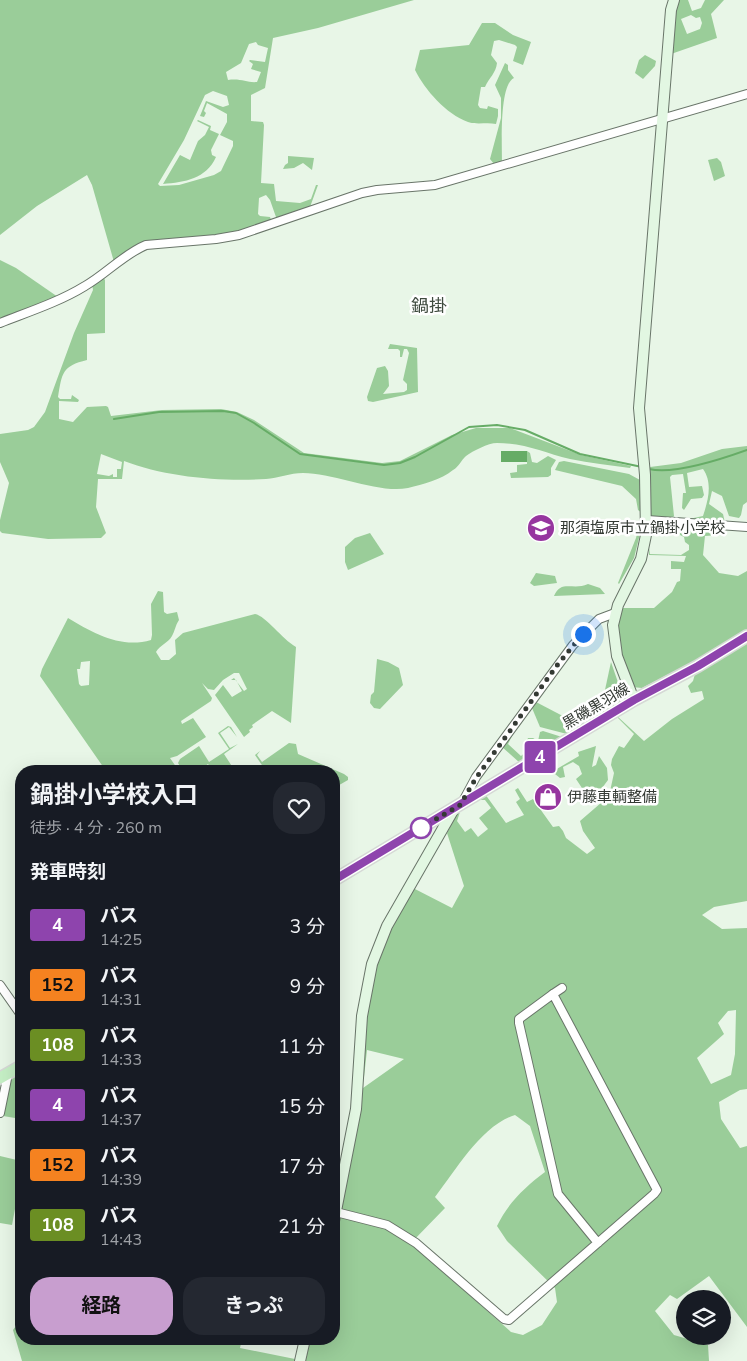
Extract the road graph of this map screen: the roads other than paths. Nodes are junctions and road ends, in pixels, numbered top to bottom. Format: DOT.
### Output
graph roads {
  1 [pos="674,0"];
  2 [pos="747,94"];
  3 [pos="663,118"];
  4 [pos="0,323"];
  5 [pos="647,520"];
  6 [pos="747,527"];
  7 [pos="615,613"];
  8 [pos="747,636"];
  9 [pos="634,700"];
  10 [pos="457,807"];
  11 [pos="340,876"];
  12 [pos="0,985"];
  13 [pos="562,988"];
  14 [pos="554,994"];
  15 [pos="15,1006"];
  16 [pos="15,1070"];
  17 [pos="4,1076"];
  18 [pos="0,1114"];
  19 [pos="340,1191"];
  20 [pos="340,1217"];
  21 [pos="598,1243"];
  22 [pos="304,1345"];
  23 [pos="300,1361"];
  1 -- 3 [label="street"];
  2 -- 3 [label="street"];
  3 -- 4 [label="street"];
  3 -- 5 [label="street"];
  5 -- 6 [label="street"];
  5 -- 7 [label="street"];
  7 -- 9 [label="street"];
  7 -- 10 [label="street"];
  8 -- 9 [label="main road, 黒磯黒羽線"];
  9 -- 10 [label="main road, 黒磯黒羽線"];
  10 -- 11 [label="main road, 黒磯黒羽線"];
  10 -- 19 [label="street"];
  12 -- 15 [label="street"];
  13 -- 14 [label="street"];
  14 -- 21 [label="street"];
  14 -- 21 [label="street"];
  16 -- 17 [label="main road"];
  17 -- 18 [label="street"];
  20 -- 21 [label="street"];
  22 -- 23 [label="street"];
}
